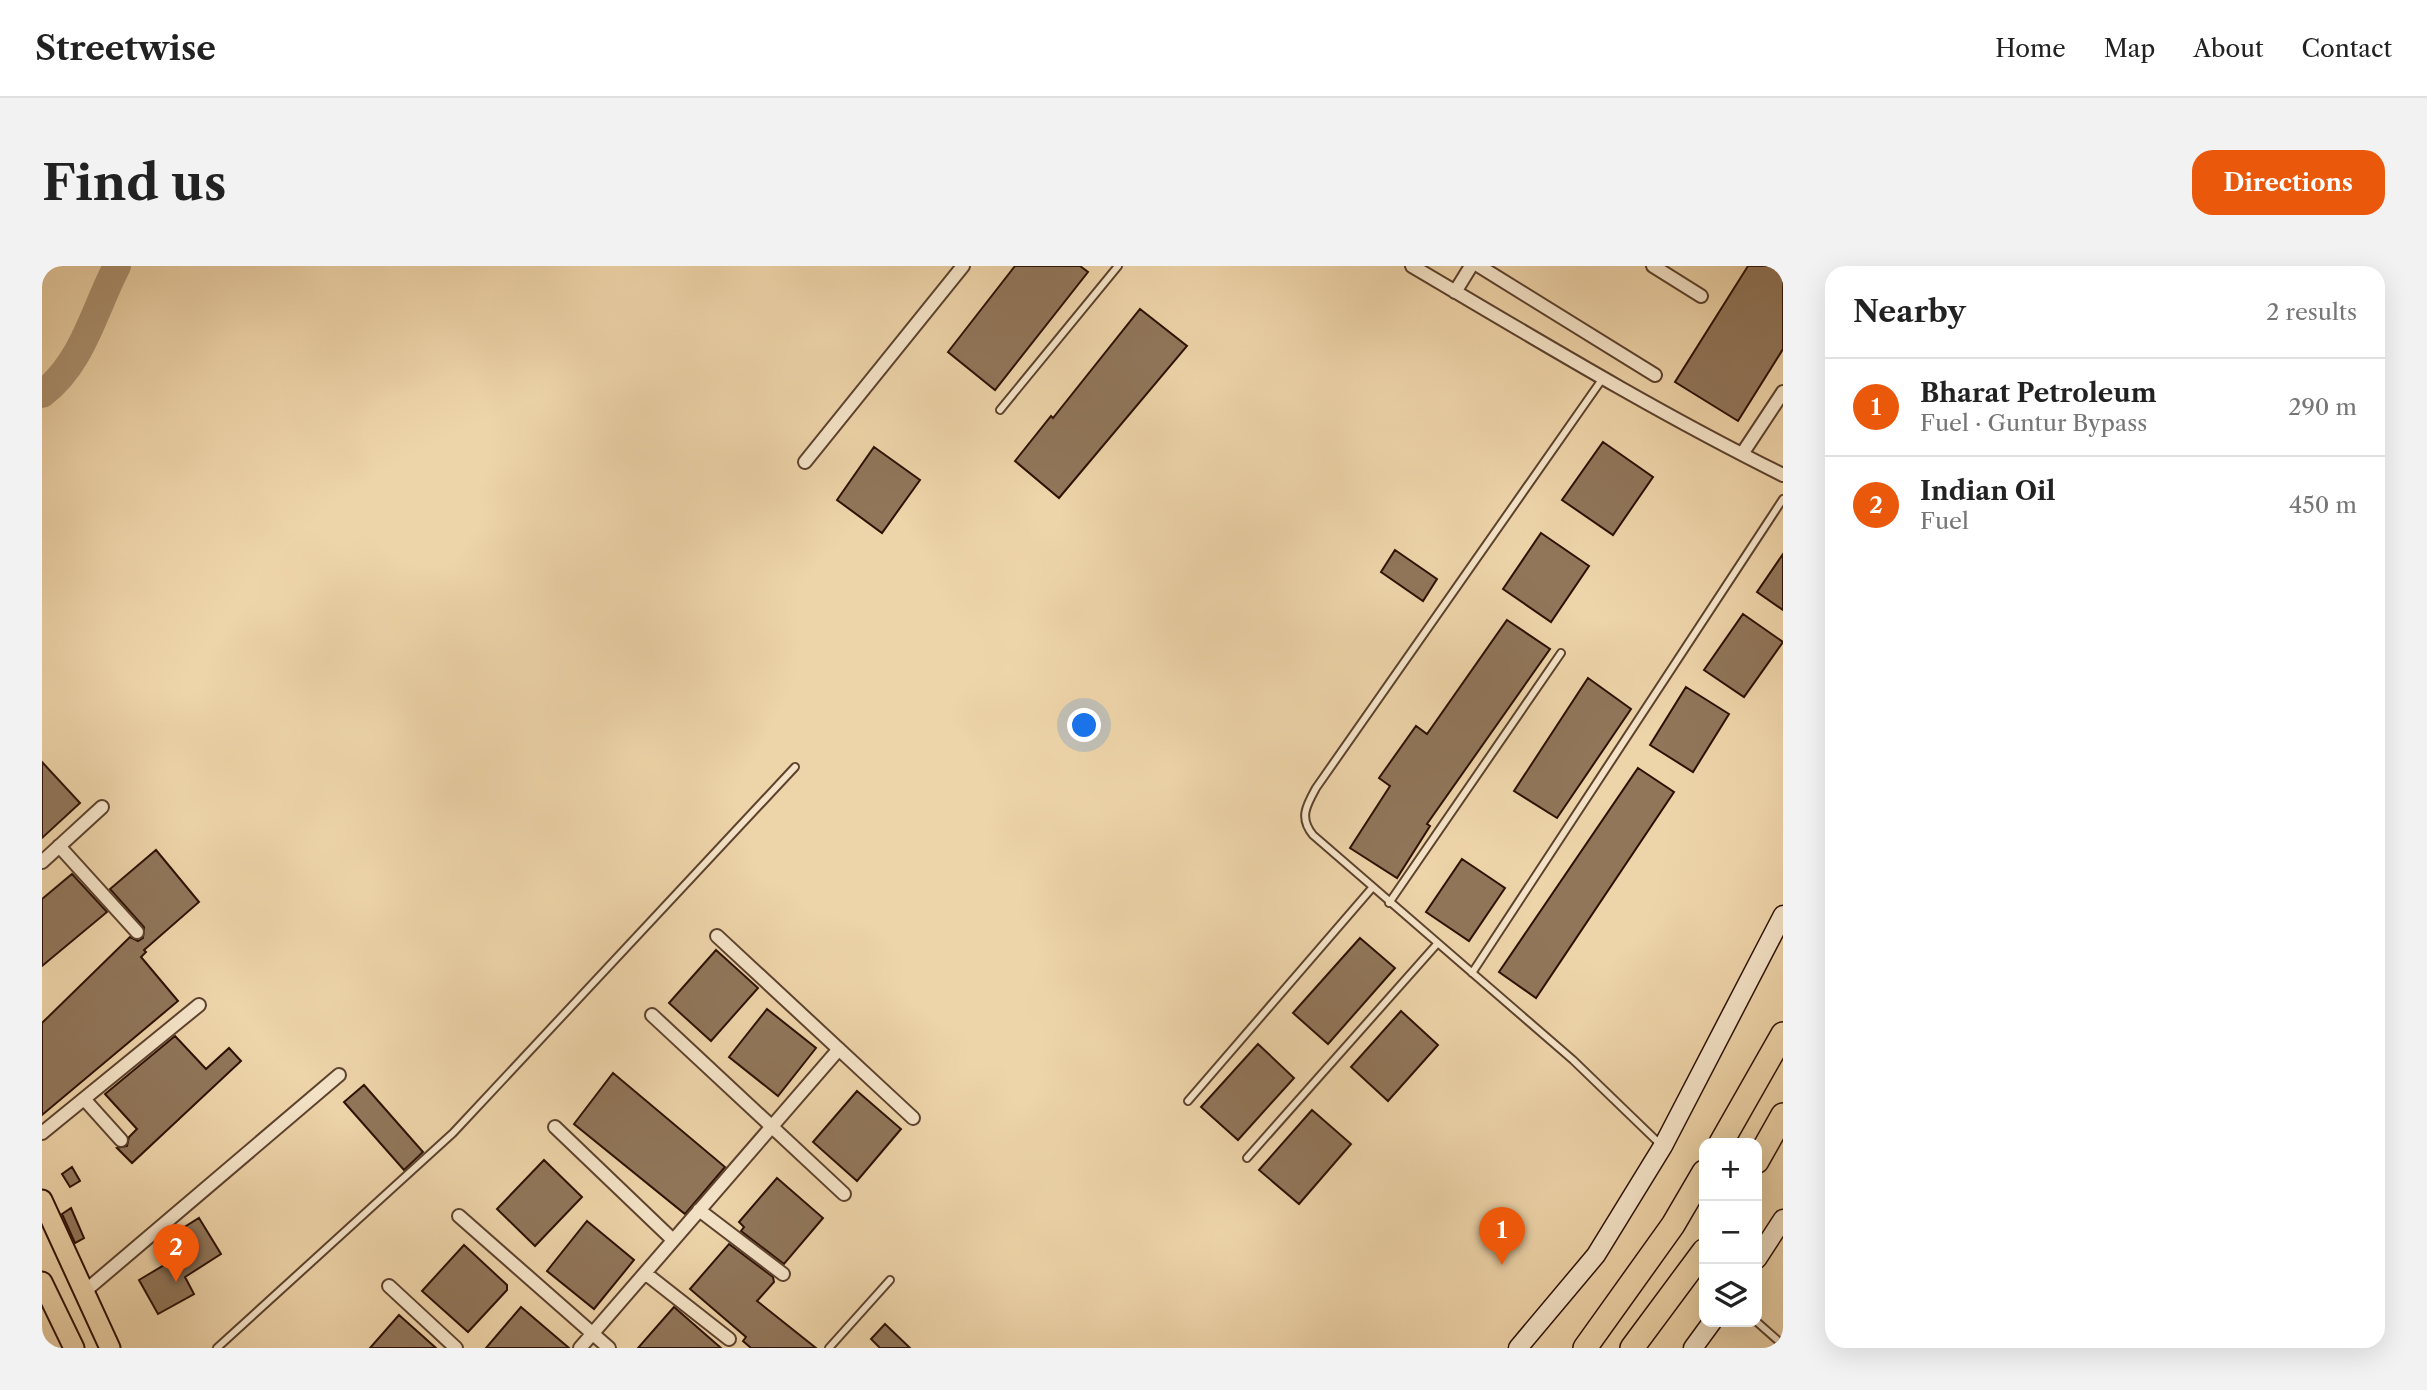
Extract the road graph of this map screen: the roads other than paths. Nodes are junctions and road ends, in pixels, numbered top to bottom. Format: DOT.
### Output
graph roads {
  1 [pos="963,266"];
  2 [pos="1118,266"];
  3 [pos="1412,266"];
  4 [pos="1471,266"];
  5 [pos="1479,266"];
  6 [pos="1653,266"];
  7 [pos="1455,292"];
  8 [pos="1701,296"];
  9 [pos="1655,375"];
  10 [pos="1603,378"];
  11 [pos="1783,392"];
  12 [pos="1000,410"];
  13 [pos="1742,454"];
  14 [pos="805,462"];
  15 [pos="1783,475"];
  16 [pos="1783,499"];
  17 [pos="1561,653"];
  18 [pos="794,767"];
  19 [pos="102,807"];
  20 [pos="59,846"];
  21 [pos="42,862"];
  22 [pos="1372,888"];
  23 [pos="1389,903"];
  24 [pos="1783,915"];
  25 [pos="137,932"];
  26 [pos="717,936"];
  27 [pos="1437,944"];
  28 [pos="1472,973"];
  29 [pos="199,1005"];
  30 [pos="652,1015"];
  31 [pos="1783,1034"];
  32 [pos="839,1049"];
  33 [pos="339,1075"];
  34 [pos="85,1100"];
  35 [pos="1188,1101"];
  36 [pos="1783,1115"];
  37 [pos="913,1118"];
  38 [pos="772,1126"];
  39 [pos="555,1127"];
  40 [pos="42,1133"];
  41 [pos="1724,1138"];
  42 [pos="121,1140"];
  43 [pos="1663,1146"];
  44 [pos="1762,1152"];
  45 [pos="1247,1158"];
  46 [pos="1699,1180"];
  47 [pos="844,1194"];
  48 [pos="42,1200"];
  49 [pos="699,1210"];
  50 [pos="459,1216"];
  51 [pos="1783,1219"];
  52 [pos="673,1240"];
  53 [pos="1762,1251"];
  54 [pos="1699,1258"];
  55 [pos="645,1273"];
  56 [pos="783,1274"];
  57 [pos="890,1279"];
  58 [pos="389,1286"];
  59 [pos="44,1291"];
  60 [pos="84,1292"];
  61 [pos="1762,1326"];
  62 [pos="1708,1327"];
  63 [pos="593,1334"];
  64 [pos="729,1339"];
  65 [pos="1783,1345"];
  66 [pos="74,1348"];
  67 [pos="110,1348"];
  68 [pos="217,1348"];
  69 [pos="456,1348"];
  70 [pos="580,1348"];
  71 [pos="609,1348"];
  72 [pos="829,1348"];
  73 [pos="1518,1348"];
  74 [pos="1585,1348"];
  75 [pos="1632,1348"];
  76 [pos="1693,1348"];
  1 -- 14 [label="street"];
  2 -- 12 [label="lane"];
  3 -- 7 [label="street"];
  4 -- 7 [label="street"];
  5 -- 9 [label="street"];
  6 -- 8 [label="street"];
  7 -- 10 [label="street"];
  10 -- 13 [label="street"];
  10 -- 22 [label="lane"];
  11 -- 13 [label="street"];
  13 -- 15 [label="street"];
  16 -- 28 [label="lane"];
  17 -- 23 [label="lane"];
  18 -- 68 [label="lane"];
  19 -- 20 [label="street"];
  20 -- 21 [label="street"];
  20 -- 25 [label="street"];
  22 -- 23 [label="lane"];
  22 -- 35 [label="lane"];
  23 -- 27 [label="lane"];
  24 -- 43 [label="street"];
  26 -- 32 [label="street"];
  27 -- 28 [label="lane"];
  27 -- 45 [label="lane"];
  28 -- 43 [label="lane"];
  29 -- 34 [label="street"];
  30 -- 38 [label="street"];
  31 -- 41 [label="highway"];
  32 -- 37 [label="street"];
  32 -- 38 [label="street"];
  33 -- 60 [label="street"];
  34 -- 40 [label="street"];
  34 -- 42 [label="street"];
  36 -- 44 [label="highway"];
  38 -- 47 [label="street"];
  38 -- 49 [label="street"];
  39 -- 52 [label="street"];
  43 -- 73 [label="street"];
  46 -- 74 [label="highway"];
  48 -- 60 [label="main road"];
  49 -- 52 [label="street"];
  49 -- 56 [label="street"];
  50 -- 63 [label="street"];
  51 -- 53 [label="street"];
  52 -- 55 [label="street"];
  54 -- 75 [label="highway"];
  55 -- 63 [label="street"];
  55 -- 64 [label="street"];
  57 -- 72 [label="lane"];
  58 -- 69 [label="street"];
  59 -- 66 [label="main road"];
  60 -- 67 [label="main road"];
  61 -- 65 [label="lane"];
  62 -- 76 [label="street"];
  63 -- 70 [label="street"];
  63 -- 71 [label="street"];
}
